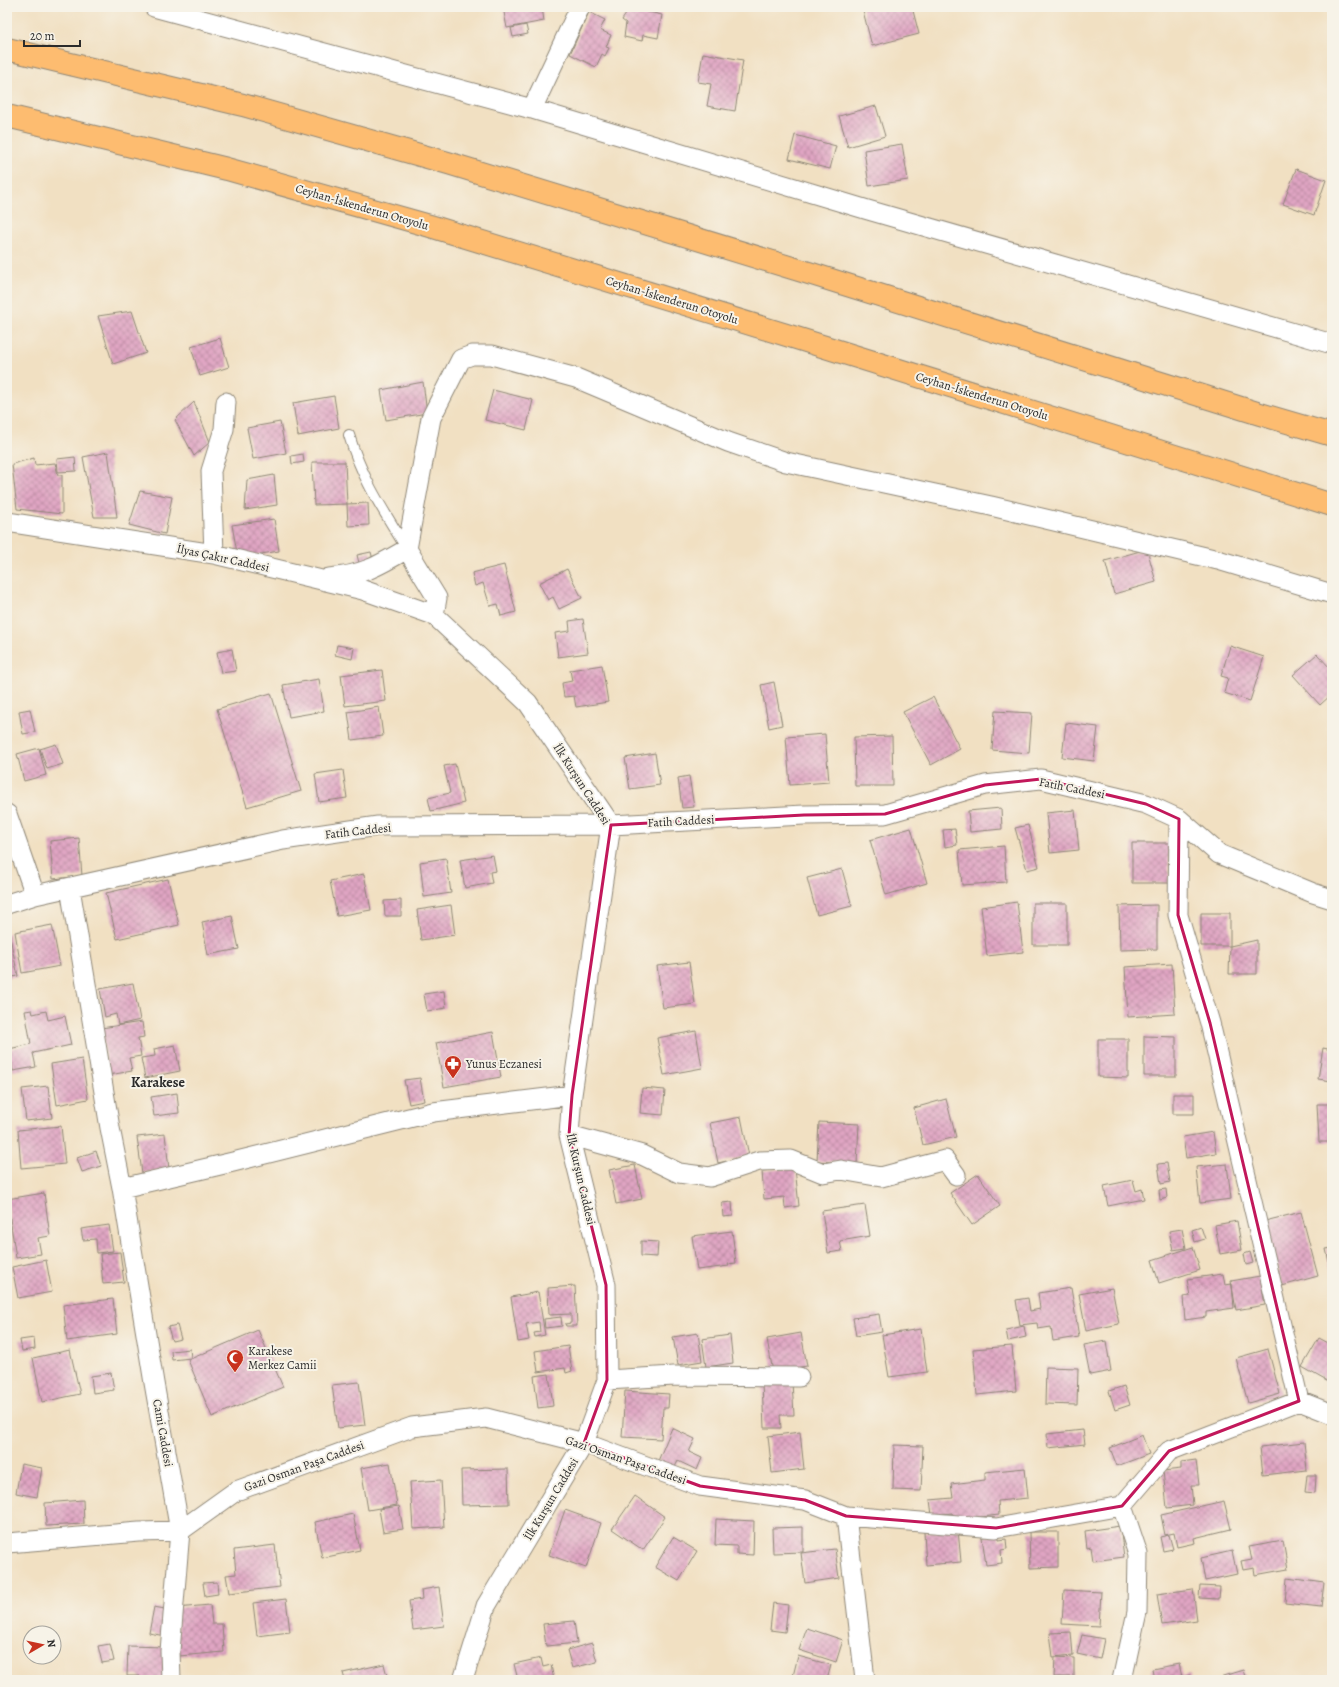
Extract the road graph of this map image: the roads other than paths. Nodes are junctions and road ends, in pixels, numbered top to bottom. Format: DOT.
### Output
graph roads {
  1 [pos="154,7"];
  2 [pos="580,7"];
  3 [pos="7,49"];
  4 [pos="532,109"];
  5 [pos="7,116"];
  6 [pos="1332,344"];
  7 [pos="226,402"];
  8 [pos="349,435"];
  9 [pos="1332,435"];
  10 [pos="1332,505"];
  11 [pos="7,522"];
  12 [pos="407,549"];
  13 [pos="214,554"];
  14 [pos="317,579"];
  15 [pos="1332,594"];
  16 [pos="434,615"];
  17 [pos="7,814"];
  18 [pos="1179,819"];
  19 [pos="611,825"];
  20 [pos="70,888"];
  21 [pos="34,895"];
  22 [pos="1332,900"];
  23 [pos="7,904"];
  24 [pos="572,1095"];
  25 [pos="569,1135"];
  26 [pos="956,1175"];
  27 [pos="122,1188"];
  28 [pos="799,1377"];
  29 [pos="608,1380"];
  30 [pos="1299,1401"];
  31 [pos="1332,1414"];
  32 [pos="584,1443"];
  33 [pos="1122,1506"];
  34 [pos="846,1516"];
  35 [pos="180,1531"];
  36 [pos="7,1543"];
  37 [pos="171,1680"];
  38 [pos="463,1680"];
  39 [pos="864,1680"];
  40 [pos="1122,1680"];
  1 -- 4 [label="street"];
  2 -- 4 [label="street"];
  3 -- 9 [label="highway"];
  4 -- 6 [label="street"];
  5 -- 10 [label="highway, Ceyhan-İskenderun Otoyolu"];
  7 -- 13 [label="street"];
  8 -- 12 [label="lane"];
  11 -- 13 [label="street, İlyas Çakır Caddesi"];
  12 -- 14 [label="street"];
  12 -- 15 [label="street"];
  12 -- 16 [label="street"];
  13 -- 14 [label="street, İlyas Çakır Caddesi"];
  14 -- 16 [label="street, İlyas Çakır Caddesi"];
  16 -- 19 [label="street, İlk Kurşun Caddesi"];
  17 -- 21 [label="street"];
  18 -- 19 [label="street, Fatih Caddesi"];
  18 -- 22 [label="street, Fatih Caddesi"];
  18 -- 30 [label="street"];
  19 -- 20 [label="street, Fatih Caddesi"];
  19 -- 24 [label="street, İlk Kurşun Caddesi"];
  20 -- 21 [label="street, Fatih Caddesi"];
  20 -- 27 [label="street, Cami Caddesi"];
  21 -- 23 [label="street, Fatih Caddesi"];
  24 -- 25 [label="street, İlk Kurşun Caddesi"];
  24 -- 27 [label="street"];
  25 -- 26 [label="street"];
  25 -- 29 [label="street, İlk Kurşun Caddesi"];
  27 -- 35 [label="street, Cami Caddesi"];
  28 -- 29 [label="street"];
  29 -- 32 [label="street, İlk Kurşun Caddesi"];
  30 -- 31 [label="street"];
  30 -- 33 [label="street"];
  32 -- 34 [label="street, Gazi Osman Paşa Caddesi"];
  32 -- 35 [label="street, Gazi Osman Paşa Caddesi"];
  32 -- 38 [label="street, İlk Kurşun Caddesi"];
  33 -- 34 [label="street, Gazi Osman Paşa Caddesi"];
  33 -- 40 [label="street"];
  34 -- 39 [label="street"];
  35 -- 36 [label="street"];
  35 -- 37 [label="street, Cami Caddesi"];
}
